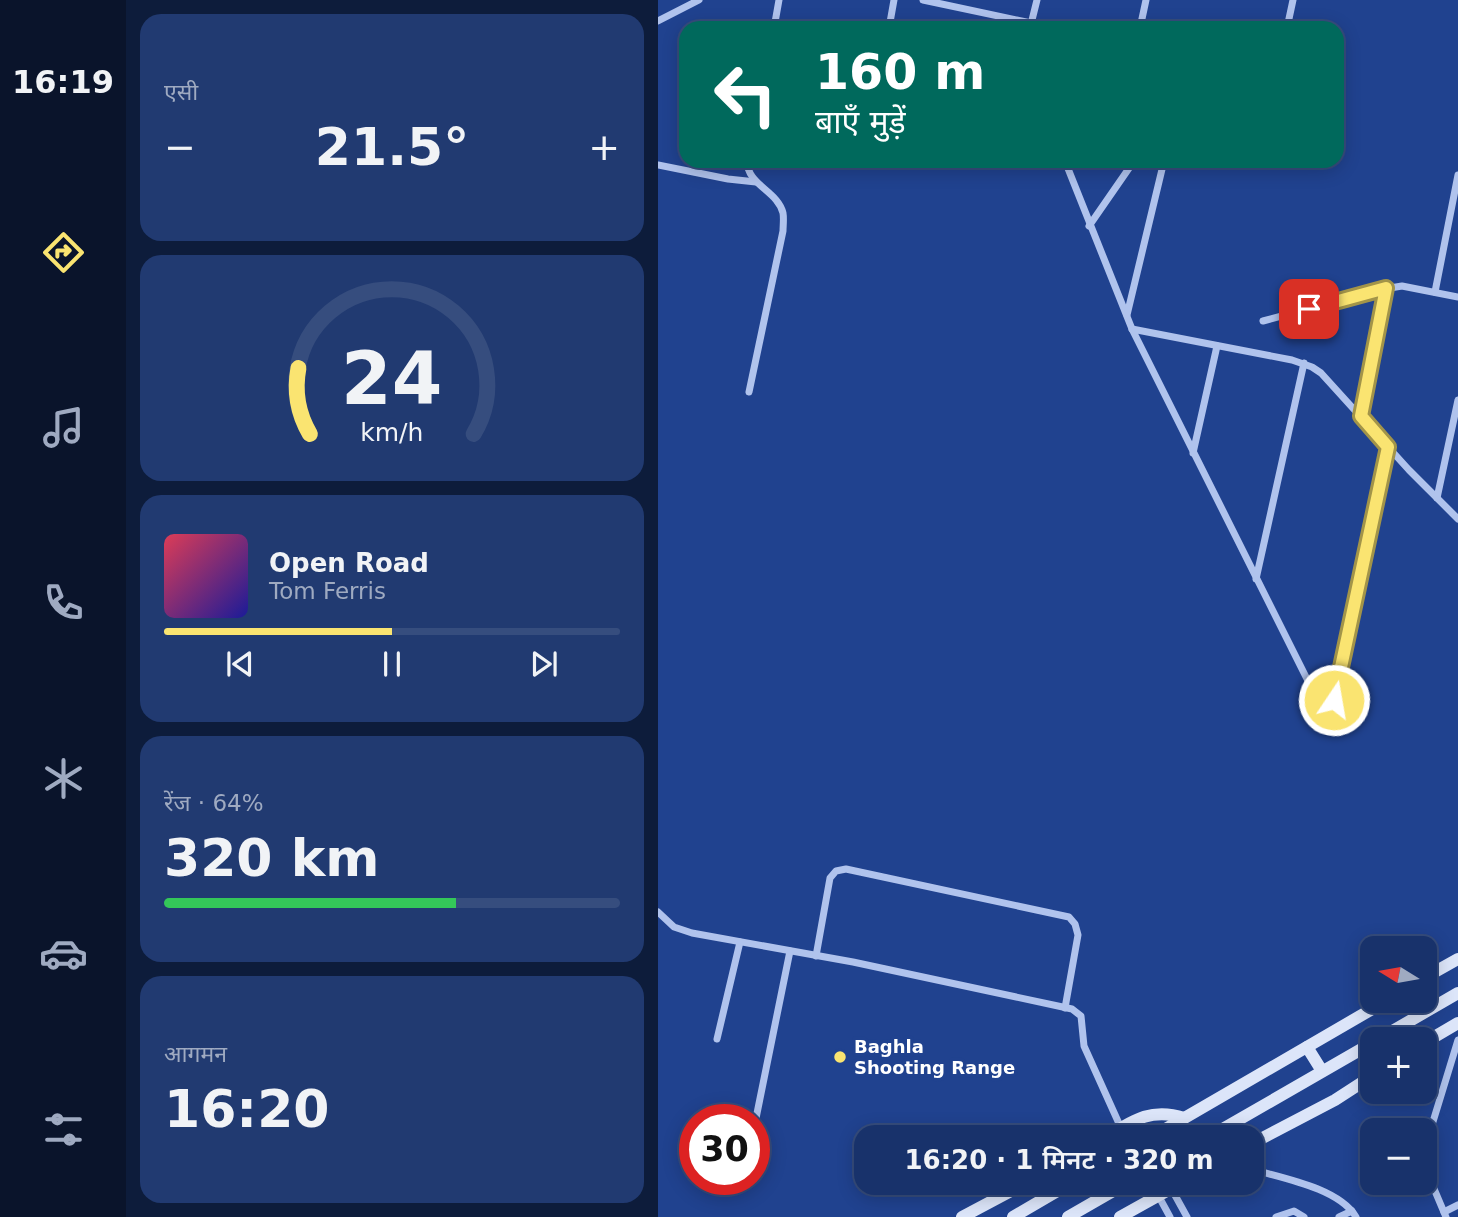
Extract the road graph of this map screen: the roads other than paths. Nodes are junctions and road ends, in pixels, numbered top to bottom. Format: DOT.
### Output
graph roads {
  1 [pos="699,0"];
  2 [pos="779,0"];
  3 [pos="894,0"];
  4 [pos="923,0"];
  5 [pos="1037,0"];
  6 [pos="1146,0"];
  7 [pos="1293,0"];
  8 [pos="689,2"];
  9 [pos="659,20"];
  10 [pos="775,21"];
  11 [pos="890,21"];
  12 [pos="1014,21"];
  13 [pos="1032,21"];
  14 [pos="1142,21"];
  15 [pos="1288,21"];
  16 [pos="658,31"];
  17 [pos="658,164"];
  18 [pos="747,168"];
  19 [pos="1068,168"];
  20 [pos="1129,168"];
  21 [pos="1162,168"];
  22 [pos="1458,175"];
  23 [pos="757,182"];
  24 [pos="1089,226"];
  25 [pos="1386,288"];
  26 [pos="1435,292"];
  27 [pos="1458,297"];
  28 [pos="1127,316"];
  29 [pos="1263,321"];
  30 [pos="1132,329"];
  31 [pos="1217,346"];
  32 [pos="1304,363"];
  33 [pos="749,392"];
  34 [pos="1458,400"];
  35 [pos="1361,416"];
  36 [pos="1388,447"];
  37 [pos="1193,454"];
  38 [pos="1437,498"];
  39 [pos="1458,519"];
  40 [pos="1256,580"];
  41 [pos="658,912"];
  42 [pos="740,942"];
  43 [pos="790,951"];
  44 [pos="816,956"];
  45 [pos="1458,959"];
  46 [pos="1437,971"];
  47 [pos="1458,993"];
  48 [pos="1065,1008"];
  49 [pos="1365,1013"];
  50 [pos="1458,1023"];
  51 [pos="1399,1027"];
  52 [pos="1437,1035"];
  53 [pos="717,1039"];
  54 [pos="1458,1040"];
  55 [pos="1307,1047"];
  56 [pos="1360,1050"];
  57 [pos="1322,1071"];
  58 [pos="1360,1084"];
  59 [pos="759,1104"];
  60 [pos="1184,1118"];
  61 [pos="1434,1118"];
  62 [pos="1120,1125"];
  63 [pos="1127,1125"];
  64 [pos="1172,1125"];
  65 [pos="1229,1125"];
  66 [pos="1264,1137"];
  67 [pos="1264,1173"];
  68 [pos="1003,1195"];
  69 [pos="1051,1195"];
  70 [pos="1106,1195"];
  71 [pos="1158,1195"];
  72 [pos="1179,1195"];
  73 [pos="1437,1195"];
  74 [pos="1458,1205"];
  75 [pos="1354,1214"];
  76 [pos="1445,1215"];
  77 [pos="962,1217"];
  78 [pos="1013,1217"];
  79 [pos="1068,1217"];
  80 [pos="1121,1217"];
  81 [pos="1170,1217"];
  82 [pos="1187,1217"];
  83 [pos="1276,1217"];
  84 [pos="1304,1217"];
  85 [pos="1339,1217"];
  1 -- 8 [label="street"];
  2 -- 10 [label="street"];
  3 -- 11 [label="street"];
  4 -- 12 [label="street"];
  5 -- 13 [label="street"];
  6 -- 14 [label="street"];
  7 -- 15 [label="street"];
  8 -- 9 [label="street"];
  9 -- 16 [label="street"];
  17 -- 23 [label="street"];
  18 -- 23 [label="street"];
  19 -- 24 [label="street"];
  20 -- 24 [label="street"];
  21 -- 28 [label="street"];
  22 -- 26 [label="street"];
  23 -- 33 [label="street"];
  24 -- 28 [label="street"];
  25 -- 26 [label="street"];
  25 -- 29 [label="street"];
  25 -- 35 [label="street"];
  26 -- 27 [label="street"];
  28 -- 30 [label="street"];
  30 -- 31 [label="street"];
  30 -- 37 [label="street"];
  31 -- 32 [label="street"];
  31 -- 37 [label="street"];
  32 -- 35 [label="street"];
  32 -- 40 [label="street"];
  34 -- 38 [label="street"];
  35 -- 36 [label="street"];
  36 -- 38 [label="street"];
  36 -- 40 [label="street"];
  37 -- 40 [label="street"];
  38 -- 39 [label="street"];
  41 -- 42 [label="street"];
  42 -- 43 [label="street"];
  42 -- 53 [label="street"];
  43 -- 44 [label="street"];
  43 -- 59 [label="street"];
  44 -- 48 [label="street"];
  44 -- 48 [label="street"];
  45 -- 46 [label="main road"];
  47 -- 51 [label="main road"];
  48 -- 62 [label="street"];
  49 -- 55 [label="main road"];
  50 -- 52 [label="main road"];
  54 -- 61 [label="street"];
  55 -- 57 [label="main road"];
  55 -- 60 [label="main road"];
  56 -- 57 [label="main road"];
  57 -- 65 [label="main road"];
  58 -- 66 [label="main road"];
  60 -- 63 [label="main road"];
  60 -- 64 [label="main road"];
  67 -- 75 [label="street"];
  68 -- 77 [label="main road"];
  69 -- 78 [label="main road"];
  70 -- 79 [label="main road"];
  71 -- 80 [label="main road"];
  71 -- 81 [label="street"];
  72 -- 82 [label="street"];
  73 -- 76 [label="street"];
  74 -- 76 [label="street"];
  75 -- 85 [label="street"];
  83 -- 84 [label="street"];
}
